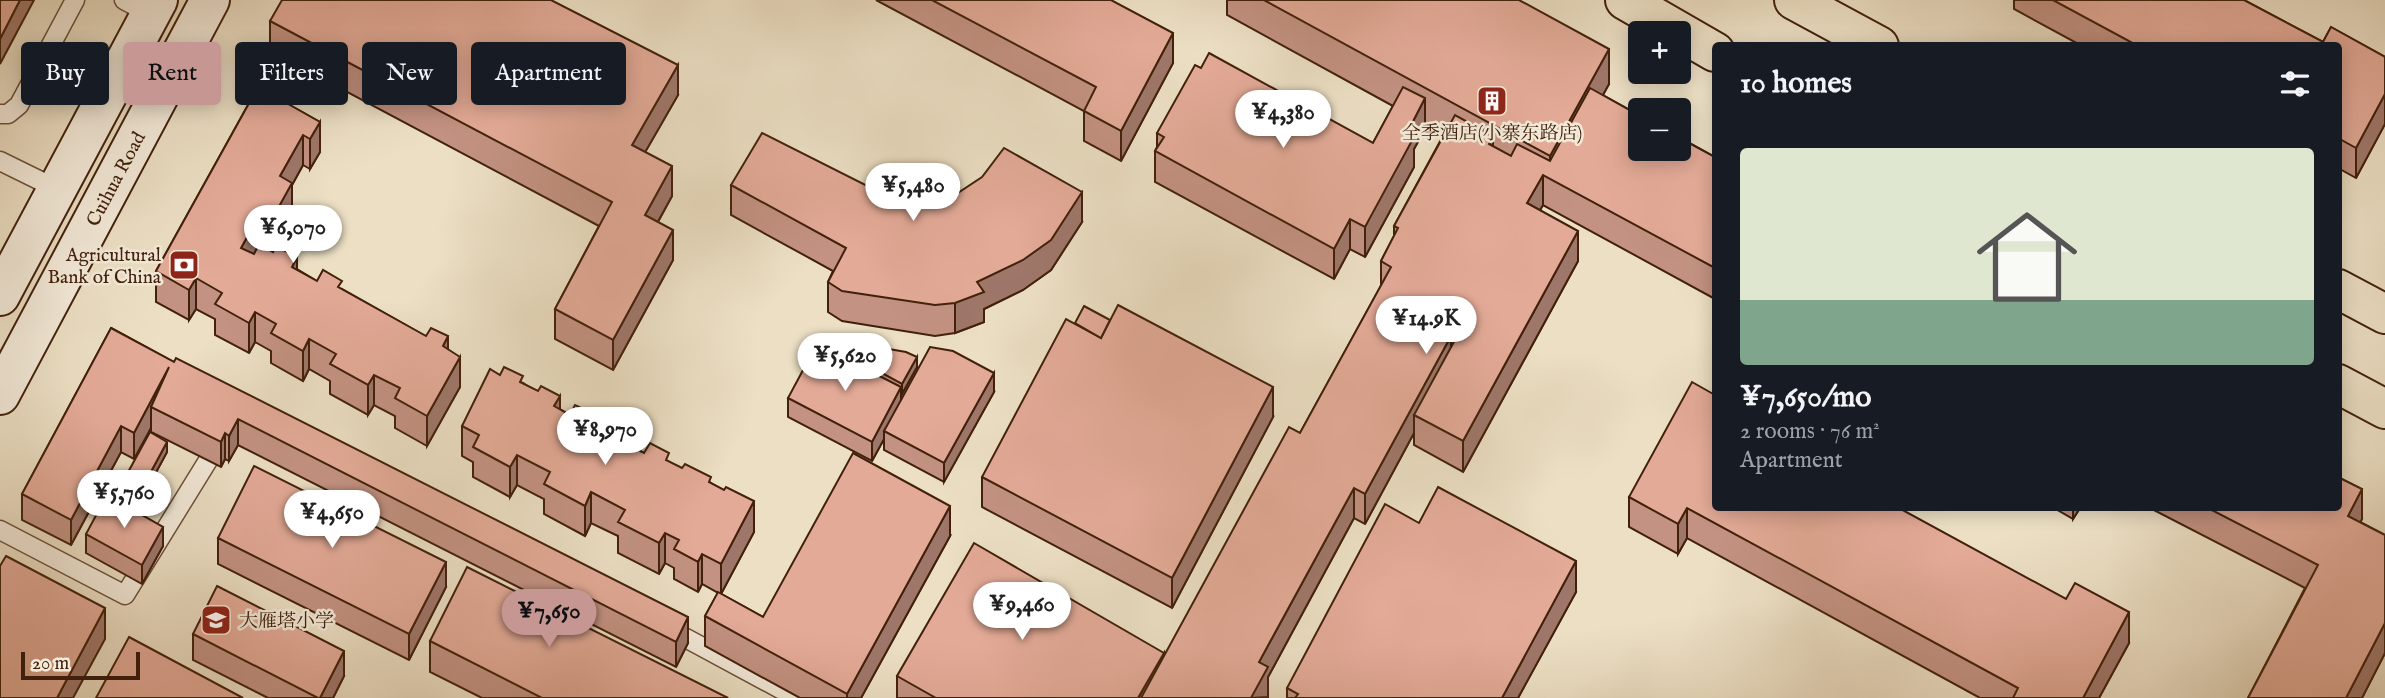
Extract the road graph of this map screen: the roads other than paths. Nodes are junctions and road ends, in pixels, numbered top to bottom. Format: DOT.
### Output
graph roads {
  1 [pos="75,0"];
  2 [pos="210,0"];
  3 [pos="1625,0"];
  4 [pos="1794,0"];
  5 [pos="144,5"];
  6 [pos="1872,42"];
  7 [pos="1712,50"];
  8 [pos="0,114"];
  9 [pos="0,161"];
  10 [pos="57,190"];
  11 [pos="2342,291"];
  12 [pos="0,296"];
  13 [pos="2385,314"];
  14 [pos="2342,386"];
  15 [pos="0,395"];
  16 [pos="2385,409"];
  17 [pos="230,424"];
  18 [pos="0,530"];
  19 [pos="650,619"];
  20 [pos="797,698"];
  1 -- 8 [label="lane"];
  2 -- 15 [label="main road, Cuihua Road"];
  3 -- 7 [label="main road"];
  4 -- 6 [label="main road"];
  5 -- 10 [label="main road"];
  9 -- 10 [label="lane"];
  10 -- 12 [label="main road"];
  11 -- 13 [label="main road"];
  14 -- 16 [label="main road"];
  17 -- 18 [label="lane"];
  19 -- 20 [label="lane"];
}
